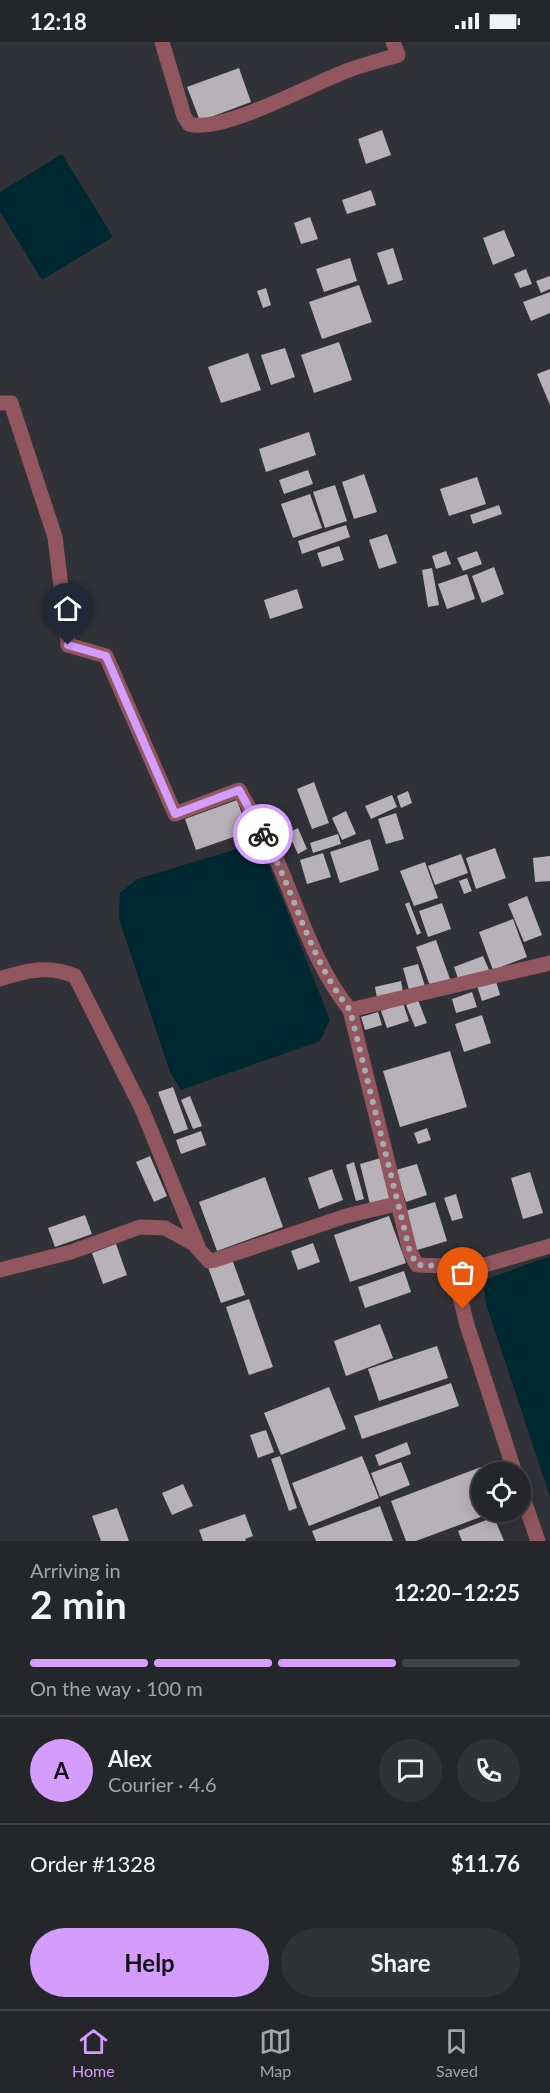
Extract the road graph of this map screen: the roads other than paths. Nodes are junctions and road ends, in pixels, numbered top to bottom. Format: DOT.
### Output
graph roads {
  1 [pos="162,42"];
  2 [pos="393,42"];
  3 [pos="0,403"];
  4 [pos="550,963"];
  5 [pos="0,979"];
  6 [pos="350,1010"];
  7 [pos="396,1204"];
  8 [pos="550,1246"];
  9 [pos="201,1252"];
  10 [pos="478,1267"];
  11 [pos="0,1270"];
  12 [pos="511,1462"];
  13 [pos="531,1521"];
  14 [pos="538,1541"];
  1 -- 2 [label="street"];
  3 -- 6 [label="street"];
  4 -- 6 [label="street"];
  5 -- 9 [label="street"];
  6 -- 7 [label="street"];
  7 -- 9 [label="street"];
  7 -- 10 [label="street"];
  8 -- 10 [label="street"];
  9 -- 11 [label="street"];
  10 -- 12 [label="street"];
  13 -- 14 [label="street"];
}
